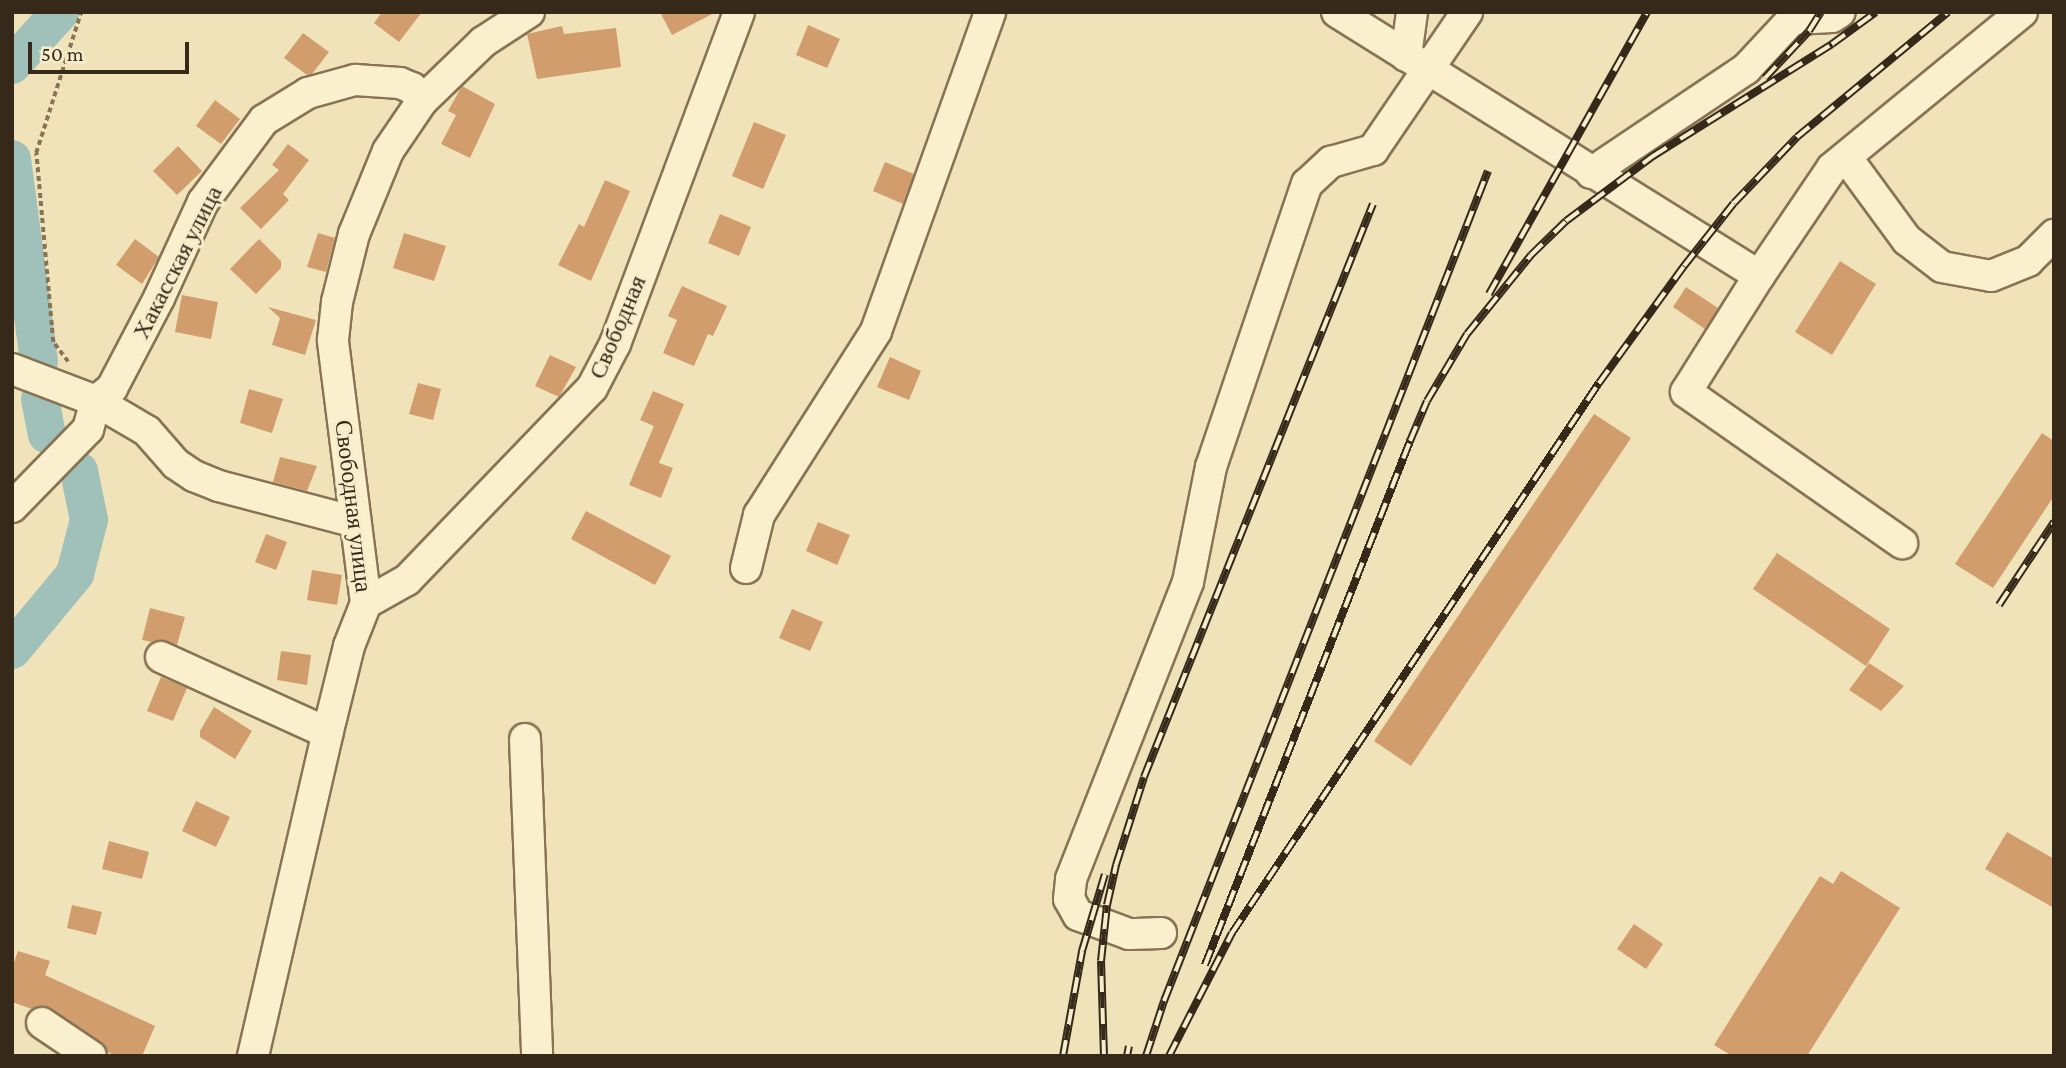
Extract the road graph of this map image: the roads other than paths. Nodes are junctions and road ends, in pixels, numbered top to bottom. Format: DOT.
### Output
graph roads {
  1 [pos="529,12"];
  2 [pos="739,12"];
  3 [pos="990,12"];
  4 [pos="1337,12"];
  5 [pos="1412,12"];
  6 [pos="1467,12"];
  7 [pos="1840,12"];
  8 [pos="2022,12"];
  9 [pos="1797,16"];
  10 [pos="1418,64"];
  11 [pos="422,101"];
  12 [pos="1846,157"];
  13 [pos="1591,173"];
  14 [pos="2054,235"];
  15 [pos="1759,276"];
  16 [pos="12,369"];
  17 [pos="96,401"];
  18 [pos="12,507"];
  19 [pos="355,523"];
  20 [pos="1902,543"];
  21 [pos="746,568"];
  22 [pos="366,603"];
  23 [pos="161,657"];
  24 [pos="328,733"];
  25 [pos="526,739"];
  26 [pos="1161,933"];
  27 [pos="42,1023"];
  28 [pos="91,1056"];
  29 [pos="253,1056"];
  30 [pos="537,1056"];
  1 -- 11 [label="street, Свободная улица"];
  2 -- 22 [label="street, Свободная"];
  3 -- 21 [label="street"];
  4 -- 10 [label="street"];
  5 -- 10 [label="street"];
  6 -- 10 [label="street"];
  7 -- 9 [label="street"];
  8 -- 12 [label="street"];
  9 -- 13 [label="street"];
  10 -- 13 [label="street"];
  10 -- 26 [label="street"];
  11 -- 17 [label="street, Хакасская улица"];
  11 -- 19 [label="street, Свободная улица"];
  12 -- 14 [label="street"];
  12 -- 15 [label="street"];
  13 -- 15 [label="street"];
  15 -- 20 [label="street"];
  16 -- 17 [label="street"];
  17 -- 18 [label="street, Хакасская улица"];
  17 -- 19 [label="street"];
  19 -- 22 [label="street, Свободная улица"];
  22 -- 24 [label="street, Свободная улица"];
  23 -- 24 [label="street"];
  24 -- 29 [label="street, Свободная улица"];
  25 -- 30 [label="street"];
  27 -- 28 [label="street"];
}
